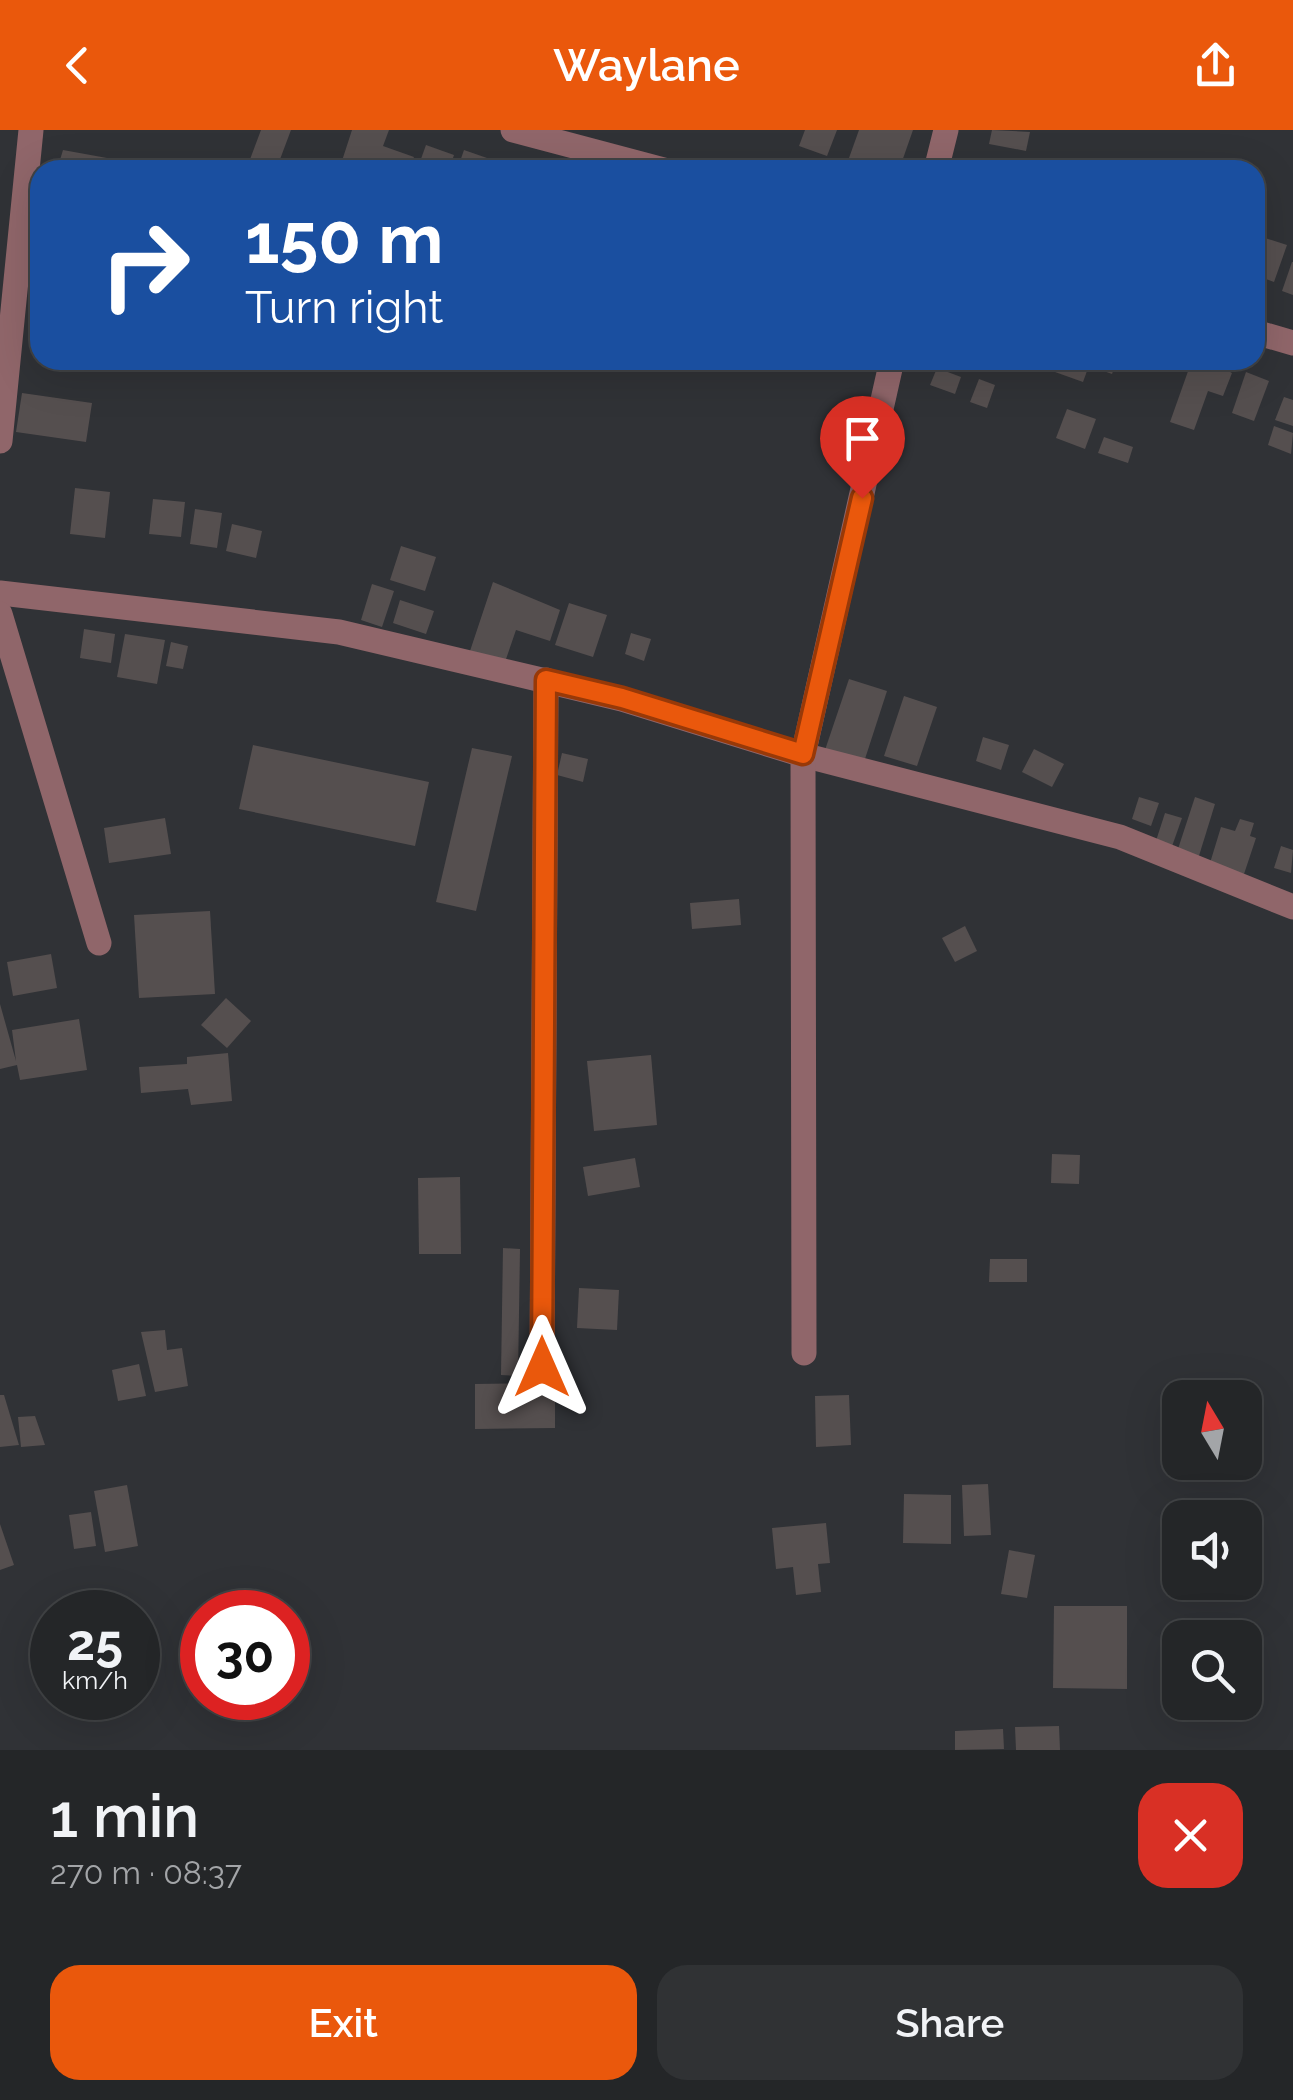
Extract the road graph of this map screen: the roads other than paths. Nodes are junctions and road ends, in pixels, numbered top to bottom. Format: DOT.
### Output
graph roads {
  1 [pos="31,130"];
  2 [pos="514,130"];
  3 [pos="946,130"];
  4 [pos="626,160"];
  5 [pos="938,160"];
  6 [pos="13,183"];
  7 [pos="1265,335"];
  8 [pos="1293,343"];
  9 [pos="890,370"];
  10 [pos="0,420"];
  11 [pos="0,441"];
  12 [pos="0,593"];
  13 [pos="0,614"];
  14 [pos="546,680"];
  15 [pos="803,754"];
  16 [pos="1293,907"];
  17 [pos="99,944"];
  18 [pos="804,1353"];
  19 [pos="542,1367"];
  1 -- 6 [label="street"];
  2 -- 4 [label="street"];
  3 -- 5 [label="street"];
  6 -- 10 [label="street"];
  7 -- 8 [label="street"];
  9 -- 15 [label="street"];
  10 -- 11 [label="street"];
  12 -- 14 [label="street"];
  13 -- 17 [label="street"];
  14 -- 15 [label="street"];
  14 -- 19 [label="street"];
  15 -- 16 [label="street"];
  15 -- 18 [label="street"];
}
